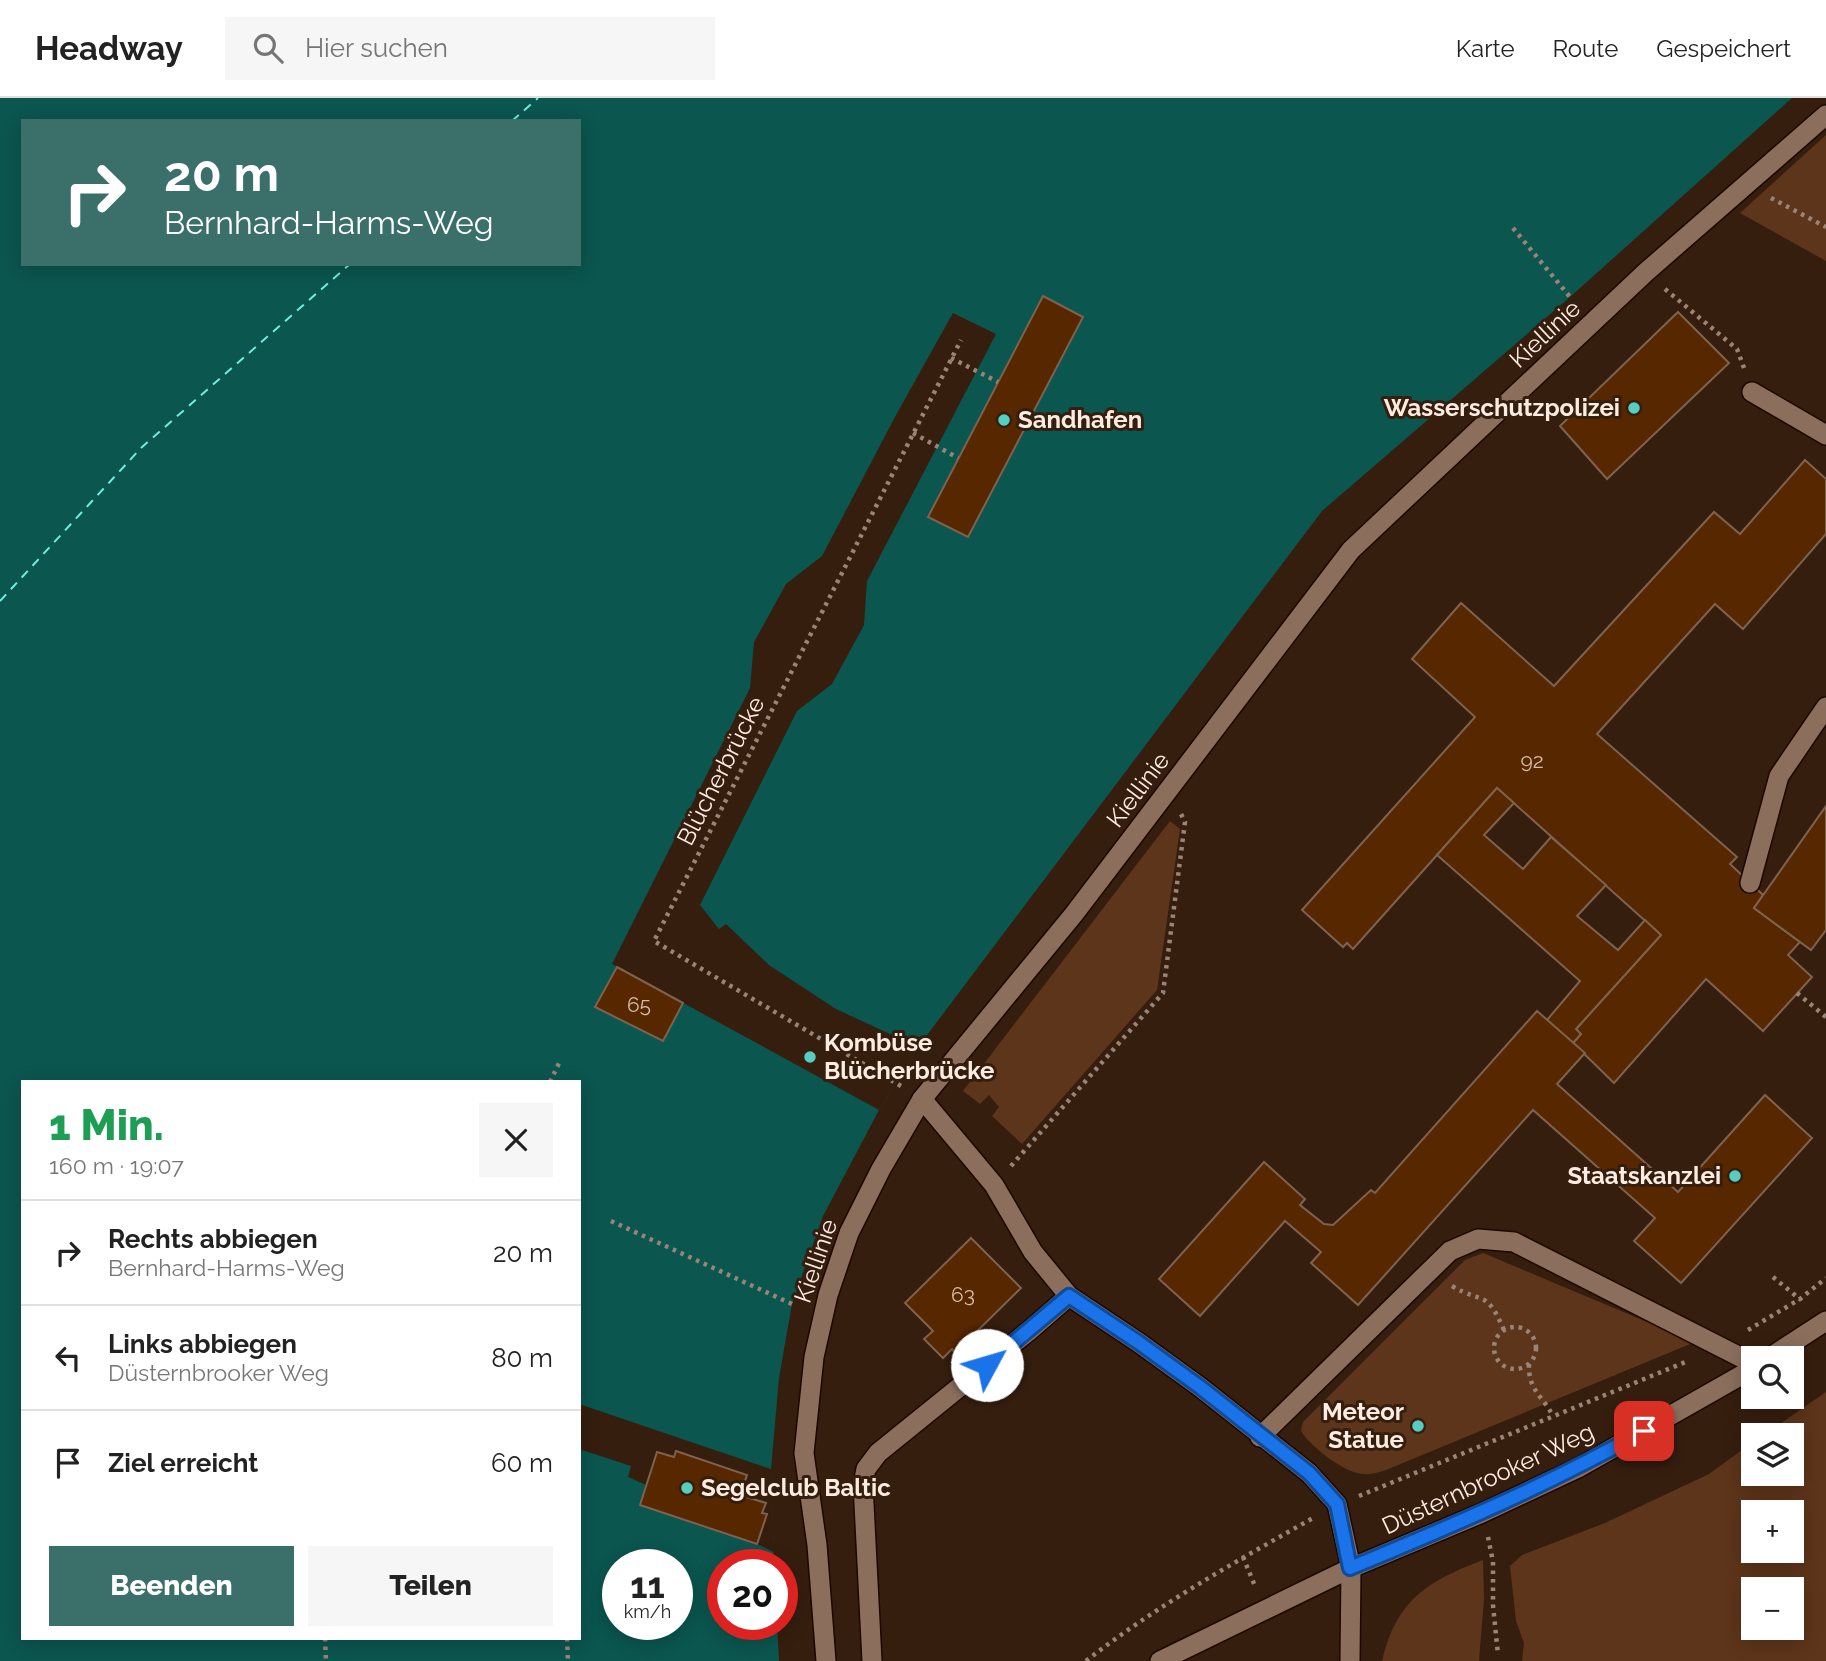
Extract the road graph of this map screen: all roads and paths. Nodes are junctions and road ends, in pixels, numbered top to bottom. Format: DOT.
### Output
graph roads {
  1 [pos="1826,115"];
  2 [pos="1745,184"];
  3 [pos="1826,227"];
  4 [pos="1513,228"];
  5 [pos="1646,272"];
  6 [pos="1570,297"];
  7 [pos="961,340"];
  8 [pos="951,358"];
  9 [pos="998,382"];
  10 [pos="1752,392"];
  11 [pos="913,433"];
  12 [pos="1826,435"];
  13 [pos="958,458"];
  14 [pos="1826,707"];
  15 [pos="1170,788"];
  16 [pos="1749,883"];
  17 [pos="1797,993"];
  18 [pos="1826,1017"];
  19 [pos="561,1059"];
  20 [pos="551,1080"];
  21 [pos="922,1099"];
  22 [pos="994,1185"];
  23 [pos="611,1221"];
  24 [pos="1433,1270"];
  25 [pos="1773,1277"];
  26 [pos="1826,1278"];
  27 [pos="1069,1296"];
  28 [pos="1800,1299"];
  29 [pos="792,1304"];
  30 [pos="1808,1306"];
  31 [pos="1826,1321"];
  32 [pos="1504,1330"];
  33 [pos="1787,1346"];
  34 [pos="1721,1347"];
  35 [pos="1741,1359"];
  36 [pos="1529,1364"];
  37 [pos="1741,1374"];
  38 [pos="1553,1416"];
  39 [pos="1260,1437"];
  40 [pos="1337,1504"];
  41 [pos="1493,1562"];
  42 [pos="1350,1568"];
  43 [pos="325,1640"];
  44 [pos="567,1640"];
  45 [pos="1498,1654"];
  46 [pos="326,1661"];
  47 [pos="568,1661"];
  48 [pos="826,1661"];
  49 [pos="873,1661"];
  50 [pos="1086,1661"];
  51 [pos="1160,1661"];
  52 [pos="1350,1661"];
  1 -- 2 [label="street, Kiellinie"];
  2 -- 3 [label="path"];
  2 -- 5 [label="street, Kiellinie"];
  4 -- 6 [label="path"];
  5 -- 10 [label="path"];
  5 -- 15 [label="street, Kiellinie"];
  7 -- 8 [label="path, Blücherbrücke"];
  8 -- 9 [label="path"];
  8 -- 11 [label="path, Blücherbrücke"];
  10 -- 12 [label="street"];
  11 -- 13 [label="path"];
  11 -- 21 [label="path, Blücherbrücke"];
  14 -- 16 [label="street"];
  15 -- 21 [label="street, Kiellinie"];
  15 -- 22 [label="path"];
  17 -- 18 [label="path"];
  19 -- 20 [label="path"];
  21 -- 22 [label="street"];
  21 -- 48 [label="street, Kiellinie"];
  22 -- 27 [label="street"];
  23 -- 29 [label="path"];
  24 -- 32 [label="path"];
  24 -- 34 [label="street"];
  24 -- 39 [label="street"];
  25 -- 28 [label="path"];
  26 -- 28 [label="path"];
  27 -- 39 [label="street"];
  27 -- 49 [label="street"];
  28 -- 30 [label="path"];
  28 -- 34 [label="path"];
  31 -- 33 [label="street"];
  32 -- 36 [label="path"];
  32 -- 36 [label="path"];
  34 -- 35 [label="street"];
  34 -- 38 [label="path"];
  36 -- 38 [label="path"];
  37 -- 42 [label="street, Düsternbrooker Weg"];
  38 -- 40 [label="path"];
  39 -- 40 [label="street"];
  40 -- 42 [label="street"];
  40 -- 50 [label="path"];
  41 -- 45 [label="path"];
  42 -- 51 [label="street, Düsternbrooker Weg"];
  42 -- 52 [label="street"];
  43 -- 46 [label="path"];
  44 -- 47 [label="path"];
}
